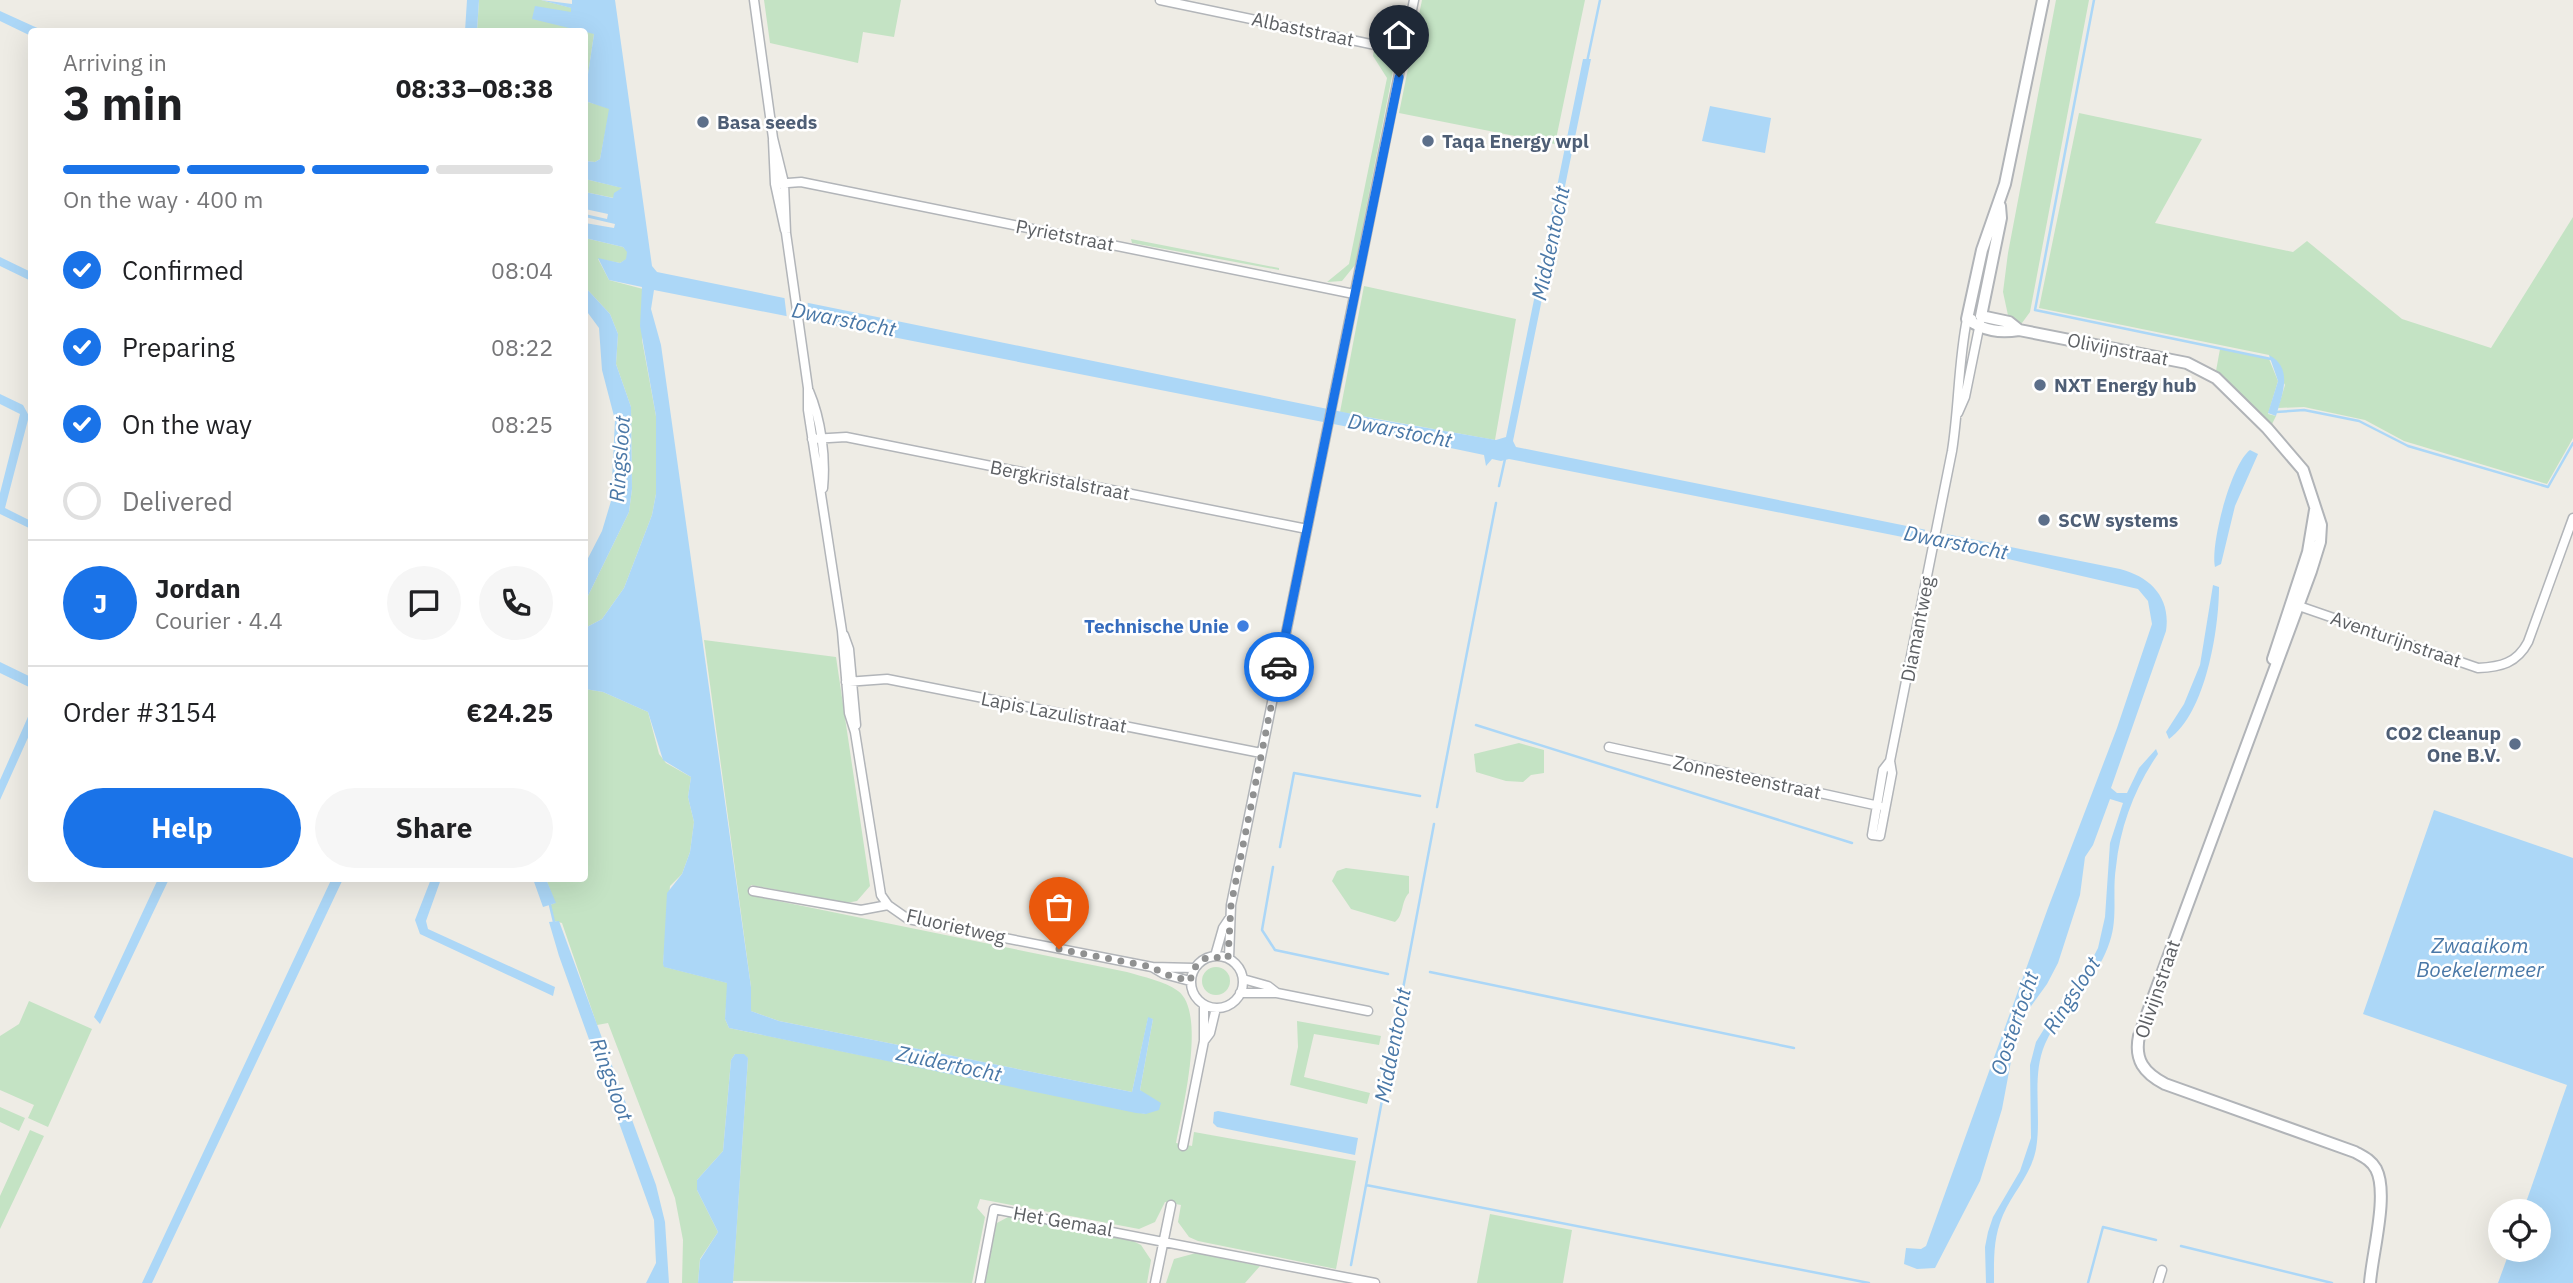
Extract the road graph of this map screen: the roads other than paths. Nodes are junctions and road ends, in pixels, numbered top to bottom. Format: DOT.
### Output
graph roads {
  1 [pos="754,0"];
  2 [pos="1160,0"];
  3 [pos="1414,0"];
  4 [pos="2043,0"];
  5 [pos="1404,51"];
  6 [pos="779,183"];
  7 [pos="2000,206"];
  8 [pos="1354,294"];
  9 [pos="1967,320"];
  10 [pos="1980,322"];
  11 [pos="1958,413"];
  12 [pos="816,439"];
  13 [pos="2573,518"];
  14 [pos="1307,529"];
  15 [pos="2294,604"];
  16 [pos="849,681"];
  17 [pos="1609,747"];
  18 [pos="1261,753"];
  19 [pos="1890,761"];
  20 [pos="1875,805"];
  21 [pos="1885,807"];
  22 [pos="753,891"];
  23 [pos="888,905"];
  24 [pos="1229,919"];
  25 [pos="1215,956"];
  26 [pos="1228,958"];
  27 [pos="1152,967"];
  28 [pos="1194,968"];
  29 [pos="1242,979"];
  30 [pos="1190,981"];
  31 [pos="1240,993"];
  32 [pos="1277,993"];
  33 [pos="1204,1005"];
  34 [pos="1216,1008"];
  35 [pos="1368,1011"];
  36 [pos="1204,1041"];
  37 [pos="1183,1146"];
  38 [pos="1171,1205"];
  39 [pos="1164,1242"];
  40 [pos="2162,1270"];
  41 [pos="980,1283"];
  42 [pos="1156,1283"];
  43 [pos="1375,1283"];
  44 [pos="2158,1283"];
  45 [pos="2370,1283"];
  1 -- 6 [label="street, Fluorietweg"];
  2 -- 5 [label="street, Albaststraat"];
  3 -- 5 [label="street"];
  4 -- 7 [label="street, Diamantweg"];
  5 -- 8 [label="street"];
  6 -- 8 [label="street, Pyrietstraat"];
  6 -- 12 [label="street, Fluorietweg"];
  7 -- 9 [label="street, Diamantweg"];
  7 -- 10 [label="street, Diamantweg"];
  8 -- 14 [label="street"];
  9 -- 10 [label="street, Olivijnstraat"];
  9 -- 11 [label="street, Diamantweg"];
  10 -- 11 [label="street, Diamantweg"];
  10 -- 15 [label="street, Olivijnstraat"];
  11 -- 19 [label="street, Diamantweg"];
  12 -- 14 [label="street, Bergkristalstraat"];
  12 -- 16 [label="street, Fluorietweg"];
  13 -- 15 [label="street, Aventurijnstraat"];
  14 -- 18 [label="street"];
  15 -- 45 [label="street, Olivijnstraat"];
  16 -- 18 [label="street, Lapis Lazulistraat"];
  16 -- 23 [label="street, Fluorietweg"];
  17 -- 20 [label="street, Zonnesteenstraat"];
  18 -- 24 [label="street"];
  19 -- 20 [label="street, Diamantweg"];
  19 -- 21 [label="street, Diamantweg"];
  20 -- 21 [label="street, Zonnesteenstraat"];
  20 -- 21 [label="street, Diamantweg"];
  22 -- 23 [label="street, Fluorietweg"];
  23 -- 27 [label="street, Fluorietweg"];
  24 -- 25 [label="street"];
  24 -- 26 [label="street"];
  25 -- 26 [label="street"];
  25 -- 28 [label="street"];
  26 -- 29 [label="street"];
  27 -- 28 [label="street, Fluorietweg"];
  27 -- 30 [label="street, Fluorietweg"];
  28 -- 30 [label="street"];
  29 -- 31 [label="street"];
  29 -- 32 [label="street"];
  30 -- 33 [label="street"];
  31 -- 32 [label="street"];
  31 -- 34 [label="street"];
  32 -- 35 [label="street"];
  33 -- 34 [label="street"];
  33 -- 36 [label="street"];
  34 -- 36 [label="street"];
  36 -- 37 [label="street"];
  38 -- 39 [label="street"];
  39 -- 41 [label="street, Het Gemaal"];
  39 -- 42 [label="street"];
  39 -- 43 [label="street"];
  40 -- 44 [label="street"];
}
